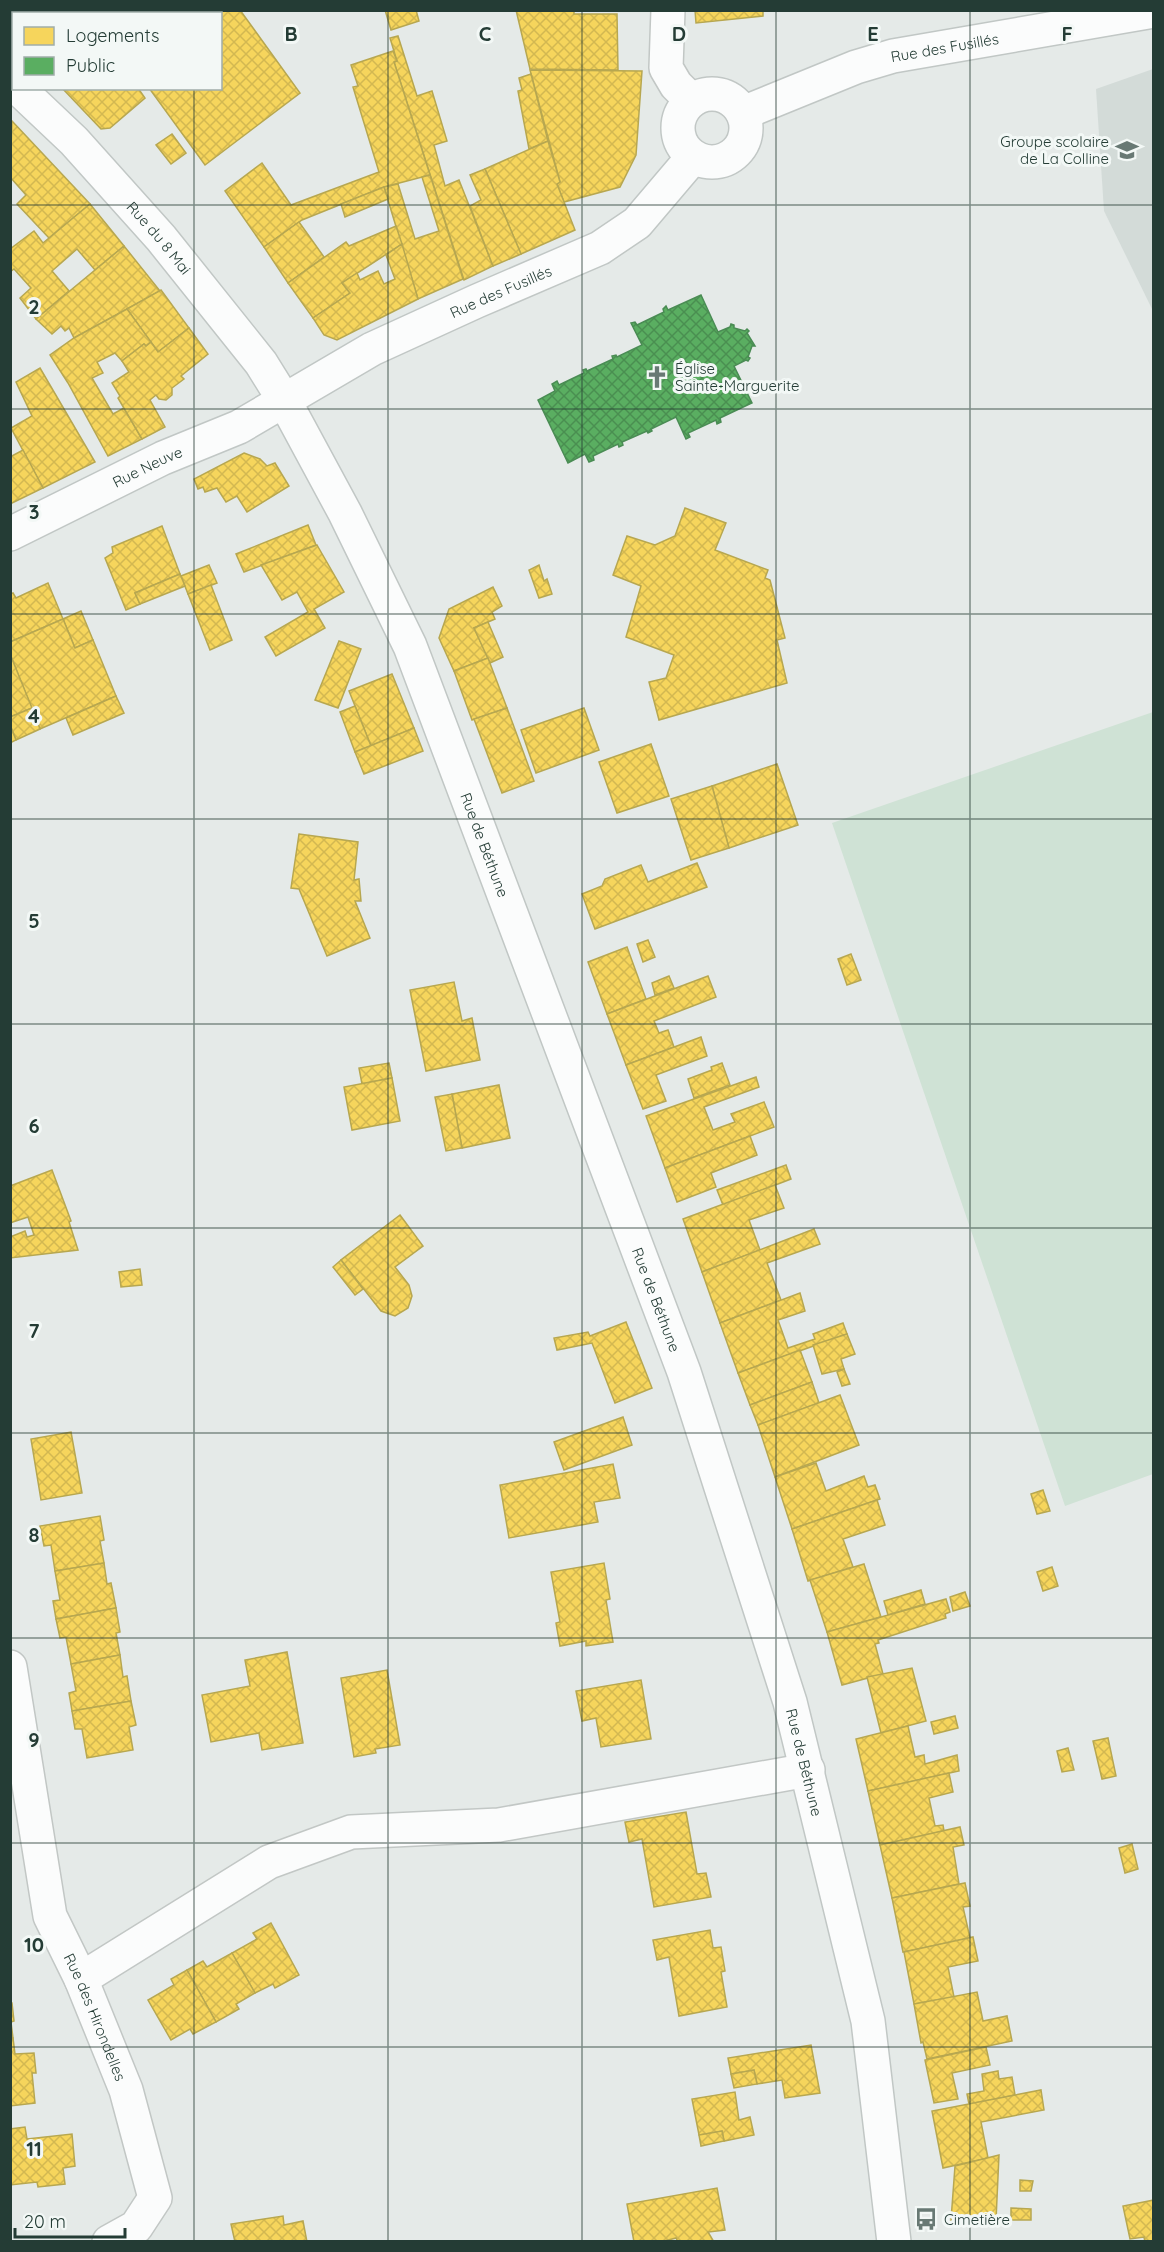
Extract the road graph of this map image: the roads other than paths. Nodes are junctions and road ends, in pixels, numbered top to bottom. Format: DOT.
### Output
graph roads {
  1 [pos="668,10"];
  2 [pos="1154,11"];
  3 [pos="20,90"];
  4 [pos="691,100"];
  5 [pos="743,113"];
  6 [pos="693,157"];
  7 [pos="284,400"];
  8 [pos="10,534"];
  9 [pos="10,1666"];
  10 [pos="808,1770"];
  11 [pos="81,1979"];
  12 [pos="109,2241"];
  13 [pos="894,2241"];
  1 -- 4 [label="street"];
  2 -- 5 [label="street, Rue des Fusillés"];
  3 -- 7 [label="street, Rue du 8 Mai"];
  4 -- 5 [label="street"];
  4 -- 6 [label="street"];
  5 -- 6 [label="street"];
  6 -- 7 [label="street, Rue des Fusillés"];
  7 -- 8 [label="street, Rue Neuve"];
  7 -- 10 [label="street, Rue de Béthune"];
  9 -- 11 [label="street, Rue des Hirondelles"];
  10 -- 11 [label="street"];
  10 -- 13 [label="street, Rue de Béthune"];
  11 -- 12 [label="street, Rue des Hirondelles"];
}
